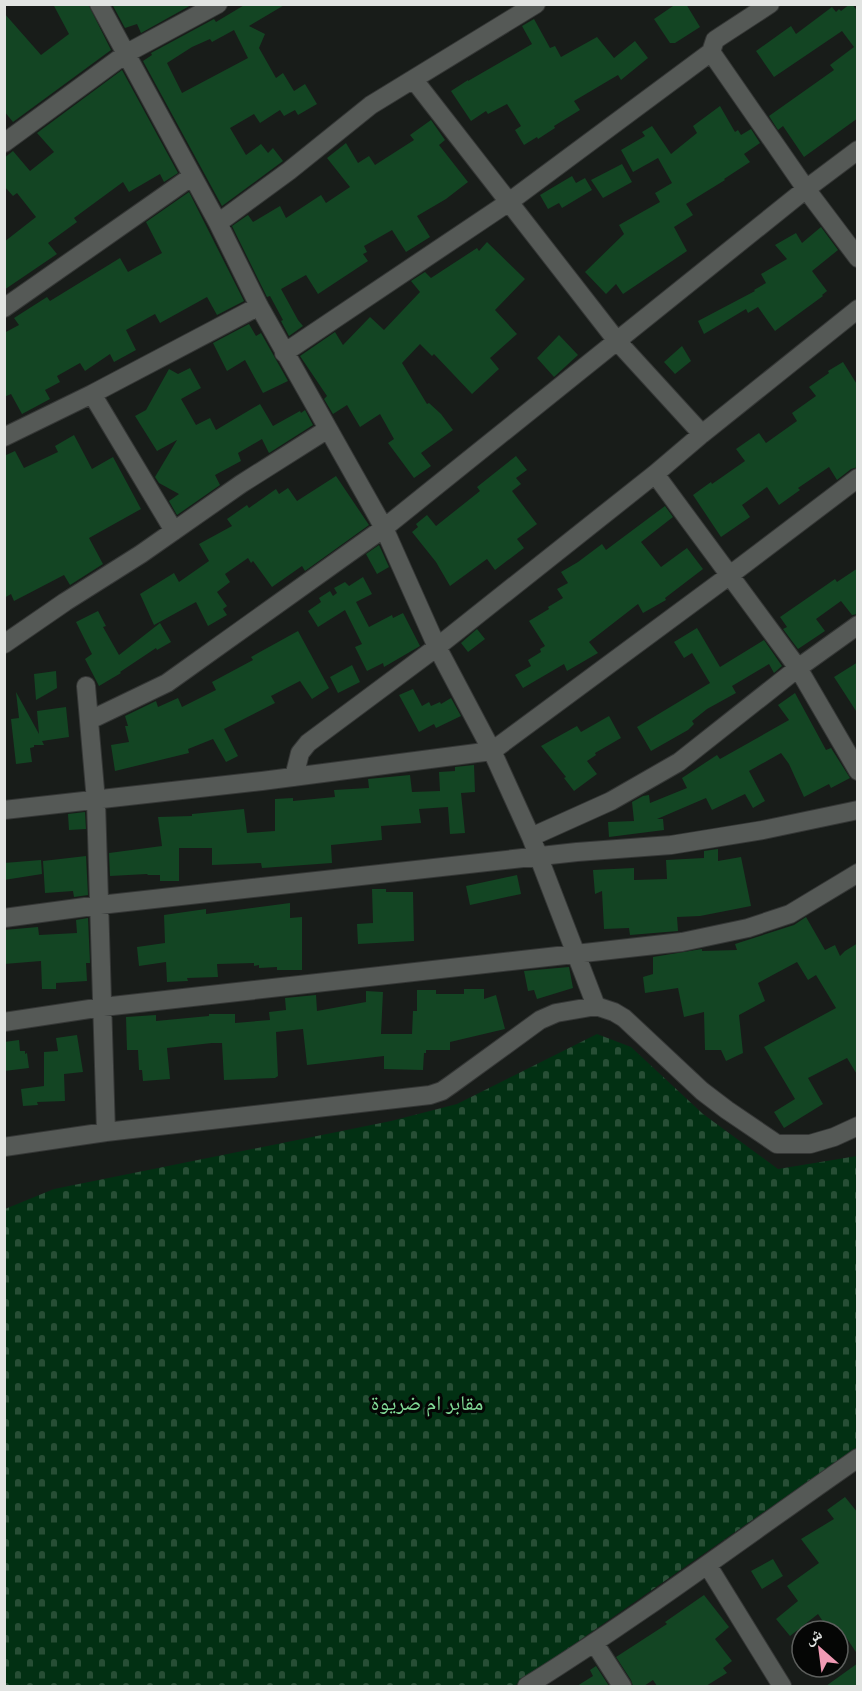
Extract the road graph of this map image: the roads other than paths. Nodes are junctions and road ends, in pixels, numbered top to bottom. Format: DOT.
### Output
graph roads {
  1 [pos="99,4"];
  2 [pos="218,4"];
  3 [pos="536,4"];
  4 [pos="770,4"];
  5 [pos="711,52"];
  6 [pos="127,53"];
  7 [pos="414,80"];
  8 [pos="4,142"];
  9 [pos="858,150"];
  10 [pos="192,177"];
  11 [pos="806,189"];
  12 [pos="509,202"];
  13 [pos="218,223"];
  14 [pos="858,258"];
  15 [pos="259,306"];
  16 [pos="4,308"];
  17 [pos="858,309"];
  18 [pos="617,341"];
  19 [pos="285,353"];
  20 [pos="92,394"];
  21 [pos="328,429"];
  22 [pos="702,434"];
  23 [pos="4,437"];
  24 [pos="655,474"];
  25 [pos="858,478"];
  26 [pos="384,528"];
  27 [pos="174,531"];
  28 [pos="730,575"];
  29 [pos="858,625"];
  30 [pos="4,644"];
  31 [pos="437,647"];
  32 [pos="798,668"];
  33 [pos="86,686"];
  34 [pos="90,720"];
  35 [pos="492,751"];
  36 [pos="858,771"];
  37 [pos="294,777"];
  38 [pos="96,801"];
  39 [pos="4,810"];
  40 [pos="858,810"];
  41 [pos="531,837"];
  42 [pos="540,858"];
  43 [pos="858,873"];
  44 [pos="100,905"];
  45 [pos="4,918"];
  46 [pos="577,954"];
  47 [pos="596,1006"];
  48 [pos="103,1007"];
  49 [pos="4,1022"];
  50 [pos="858,1126"];
  51 [pos="106,1132"];
  52 [pos="11,1146"];
  53 [pos="4,1163"];
  54 [pos="858,1458"];
  55 [pos="708,1566"];
  56 [pos="595,1644"];
  57 [pos="527,1686"];
  58 [pos="622,1686"];
  59 [pos="782,1686"];
  1 -- 6 [label="street"];
  2 -- 6 [label="street"];
  3 -- 7 [label="street"];
  4 -- 5 [label="street"];
  5 -- 11 [label="street"];
  5 -- 12 [label="street"];
  6 -- 8 [label="street"];
  6 -- 10 [label="street"];
  7 -- 12 [label="street"];
  7 -- 13 [label="street"];
  9 -- 11 [label="street"];
  10 -- 13 [label="street"];
  10 -- 16 [label="street"];
  11 -- 14 [label="street"];
  11 -- 18 [label="street"];
  12 -- 18 [label="street"];
  12 -- 19 [label="street"];
  13 -- 15 [label="street"];
  15 -- 19 [label="street"];
  15 -- 20 [label="street"];
  17 -- 22 [label="street"];
  18 -- 22 [label="street"];
  18 -- 26 [label="street"];
  19 -- 21 [label="street"];
  20 -- 23 [label="street"];
  20 -- 27 [label="street"];
  21 -- 26 [label="street"];
  21 -- 27 [label="street"];
  22 -- 24 [label="street"];
  24 -- 28 [label="street"];
  24 -- 31 [label="street"];
  25 -- 28 [label="street"];
  26 -- 31 [label="street"];
  26 -- 34 [label="street"];
  27 -- 30 [label="street"];
  28 -- 32 [label="street"];
  28 -- 35 [label="street"];
  29 -- 32 [label="street"];
  31 -- 35 [label="street"];
  31 -- 37 [label="street"];
  32 -- 36 [label="street"];
  32 -- 41 [label="street"];
  33 -- 34 [label="street"];
  34 -- 38 [label="street"];
  35 -- 37 [label="street"];
  35 -- 41 [label="street"];
  37 -- 38 [label="street"];
  38 -- 39 [label="street"];
  38 -- 44 [label="street"];
  40 -- 42 [label="street"];
  41 -- 42 [label="street"];
  42 -- 44 [label="street"];
  42 -- 46 [label="street"];
  43 -- 46 [label="street"];
  44 -- 45 [label="street"];
  44 -- 48 [label="street"];
  46 -- 47 [label="street"];
  46 -- 48 [label="street"];
  47 -- 50 [label="street"];
  47 -- 51 [label="street"];
  48 -- 49 [label="street"];
  48 -- 51 [label="street"];
  51 -- 52 [label="street"];
  52 -- 53 [label="street"];
  54 -- 55 [label="street"];
  55 -- 56 [label="street"];
  55 -- 59 [label="street"];
  56 -- 57 [label="street"];
  56 -- 58 [label="street"];
}
